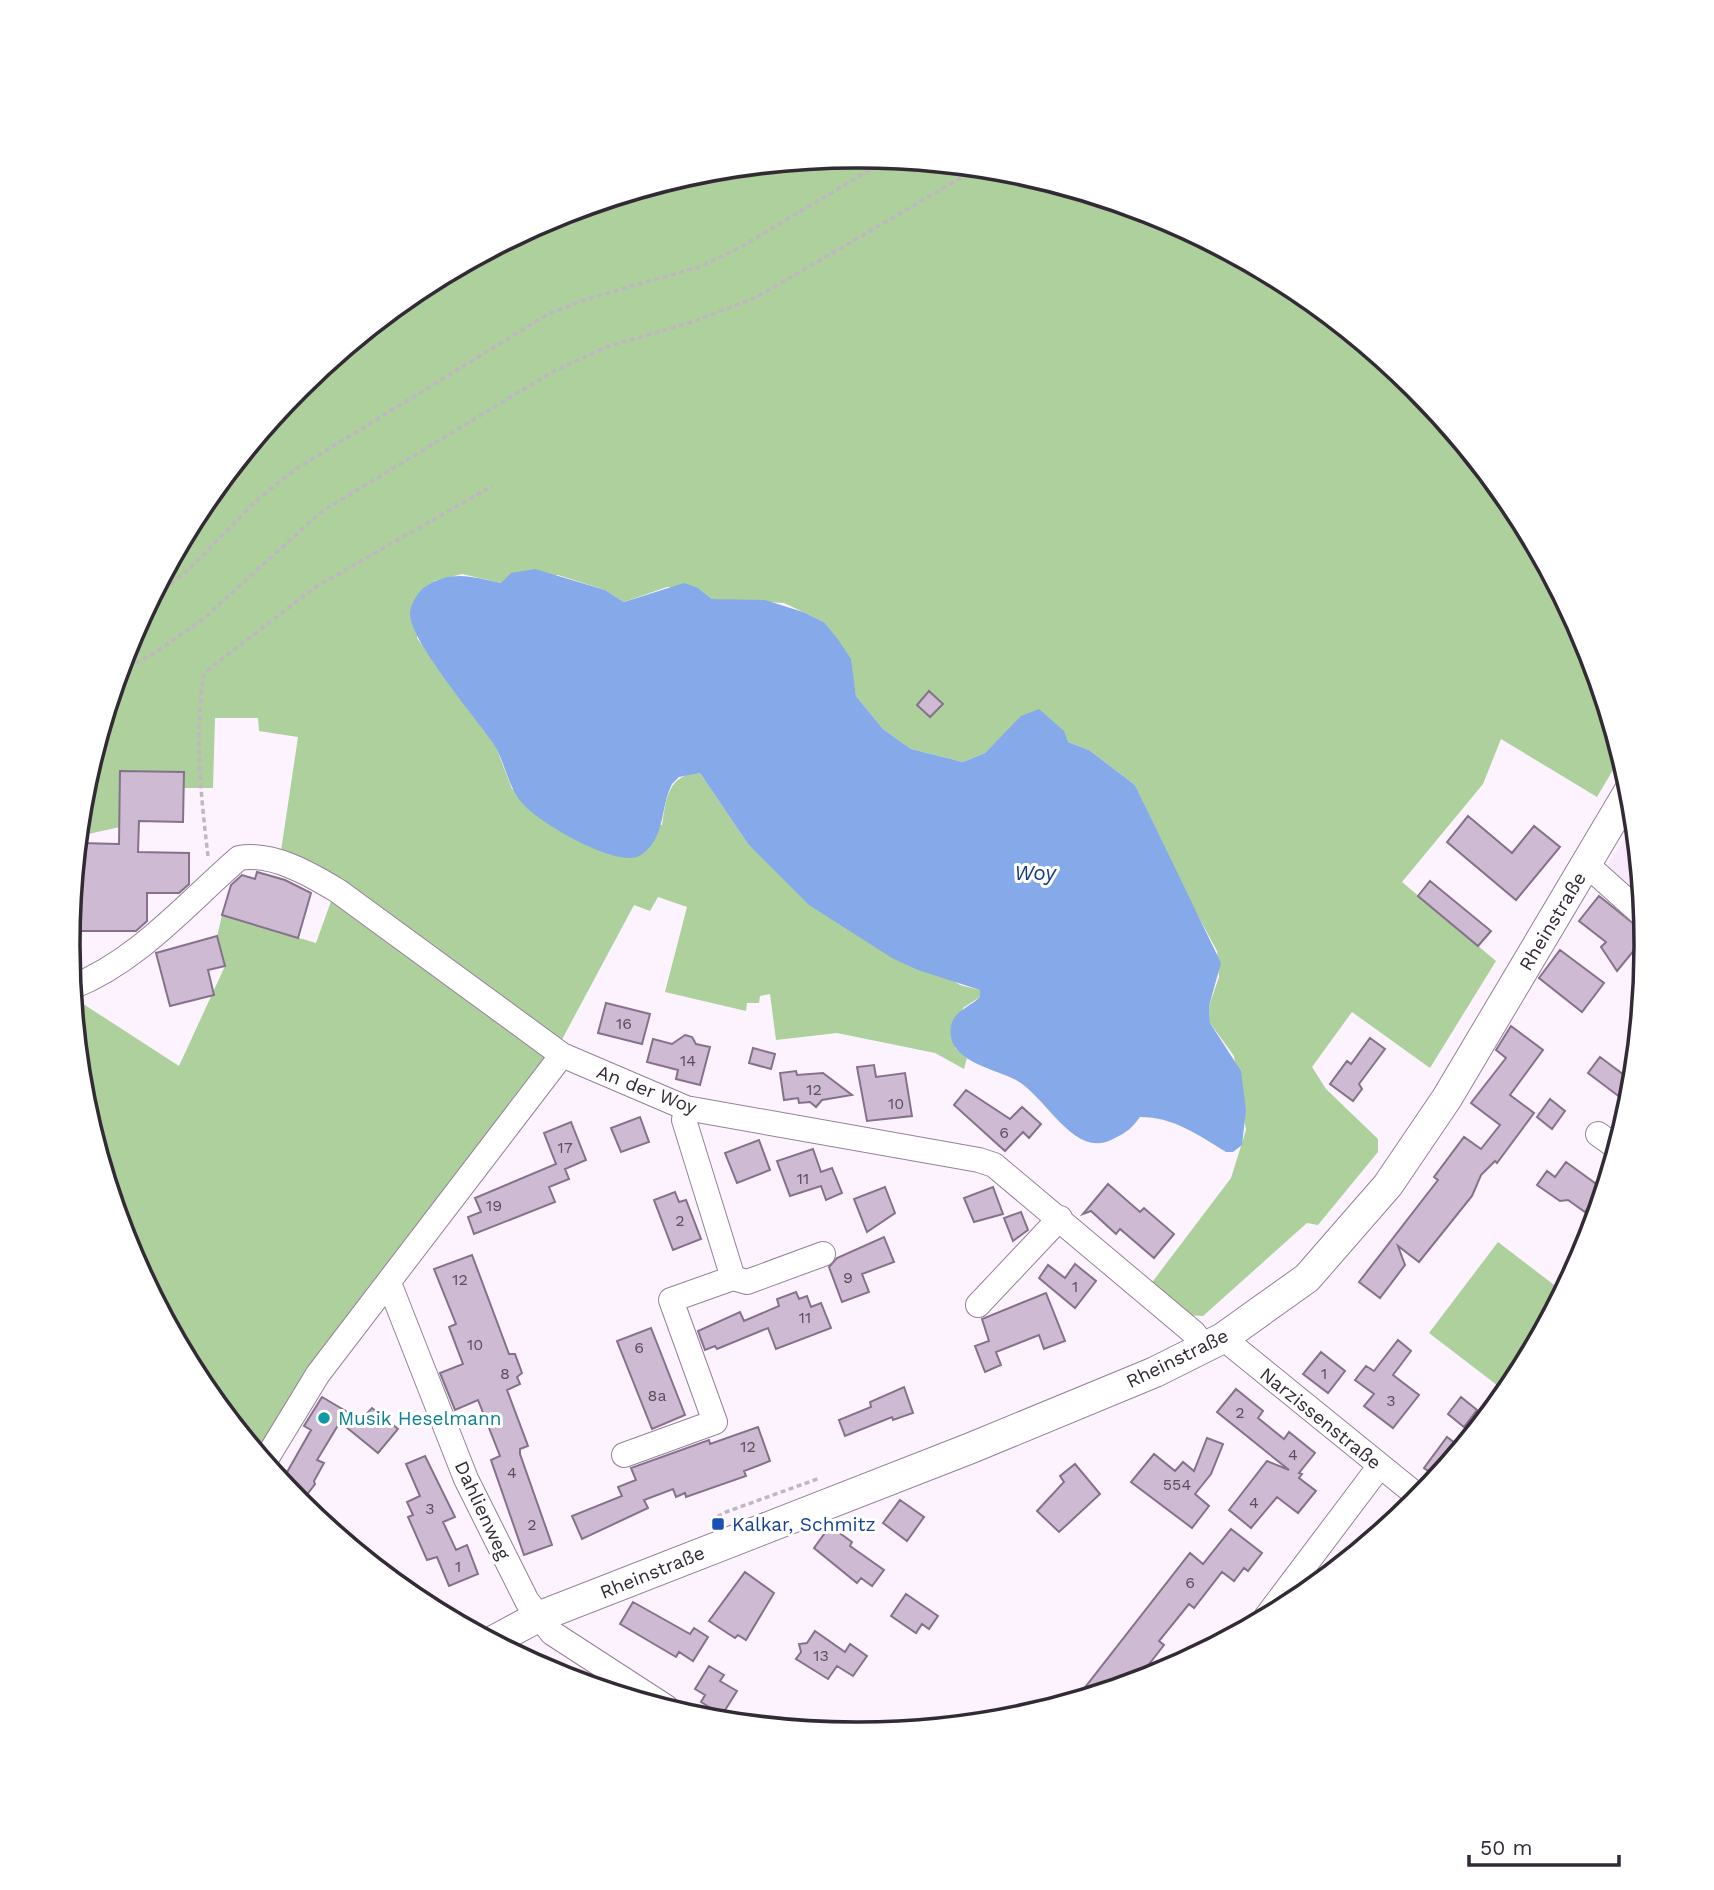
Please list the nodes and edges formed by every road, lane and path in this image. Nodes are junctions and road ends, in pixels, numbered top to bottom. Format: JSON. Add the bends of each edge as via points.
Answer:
{"nodes":[{"id":1,"x":872,"y":169,"type":"edge"},
{"id":2,"x":964,"y":176,"type":"edge"},
{"id":3,"x":492,"y":486,"type":"dead end"},
{"id":4,"x":171,"y":584,"type":"edge"},
{"id":5,"x":134,"y":664,"type":"edge"},
{"id":6,"x":1621,"y":805,"type":"edge"},
{"id":7,"x":1586,"y":864,"type":"junction"},
{"id":8,"x":211,"y":882,"type":"junction"},
{"id":9,"x":1632,"y":906,"type":"edge"},
{"id":10,"x":82,"y":983,"type":"edge"},
{"id":11,"x":562,"y":1055,"type":"junction"},
{"id":12,"x":686,"y":1108,"type":"junction"},
{"id":13,"x":1060,"y":1218,"type":"junction"},
{"id":14,"x":823,"y":1254,"type":"dead end"},
{"id":15,"x":733,"y":1278,"type":"junction"},
{"id":16,"x":389,"y":1283,"type":"junction"},
{"id":17,"x":978,"y":1305,"type":"dead end"},
{"id":18,"x":1214,"y":1343,"type":"junction"},
{"id":19,"x":270,"y":1453,"type":"edge"},
{"id":20,"x":624,"y":1455,"type":"dead end"},
{"id":21,"x":1379,"y":1467,"type":"junction"},
{"id":22,"x":1410,"y":1490,"type":"edge"},
{"id":23,"x":1284,"y":1594,"type":"edge"},
{"id":24,"x":538,"y":1617,"type":"junction"},
{"id":25,"x":504,"y":1635,"type":"edge"},
{"id":26,"x":640,"y":1690,"type":"edge"}],
"edges":[{"from":1,"to":4,"type":"path","via":[[699,267],[548,314],[296,469],[258,499]]},
{"from":2,"to":5,"type":"path","via":[[757,297],[606,347],[552,372],[321,512],[202,620]]},
{"from":3,"to":8,"type":"path","via":[[314,588],[204,673],[201,795]]},
{"from":6,"to":7,"type":"main road","name":"Rheinstraße"},
{"from":7,"to":9,"type":"street"},
{"from":7,"to":18,"type":"main road","name":"Rheinstraße","via":[[1447,1098],[1388,1185],[1307,1278]]},
{"from":8,"to":10,"type":"street","via":[[136,951]]},
{"from":8,"to":11,"type":"street","name":"An der Woy","via":[[239,858],[253,855],[316,878]]},
{"from":11,"to":12,"type":"street","name":"An der Woy"},
{"from":11,"to":16,"type":"street"},
{"from":12,"to":13,"type":"street","name":"An der Woy","via":[[979,1160],[1004,1172]]},
{"from":12,"to":15,"type":"street","via":[[684,1120]]},
{"from":13,"to":17,"type":"street"},
{"from":13,"to":18,"type":"street","name":"An der Woy","via":[[1194,1333]]},
{"from":14,"to":15,"type":"street","via":[[747,1282]]},
{"from":15,"to":20,"type":"street","via":[[671,1300],[715,1422]]},
{"from":16,"to":19,"type":"street","via":[[317,1374]]},
{"from":16,"to":24,"type":"street","name":"Dahlienweg","via":[[466,1479]]},
{"from":18,"to":21,"type":"street","name":"Narzissenstraße"},
{"from":18,"to":24,"type":"main road","name":"Rheinstraße","via":[[971,1448]]},
{"from":21,"to":22,"type":"street","name":"Narzissenstraße"},
{"from":21,"to":23,"type":"street"},
{"from":24,"to":25,"type":"main road","name":"Rheinstraße"},
{"from":24,"to":26,"type":"street","name":"Dahlienweg","via":[[552,1633]]}]}
